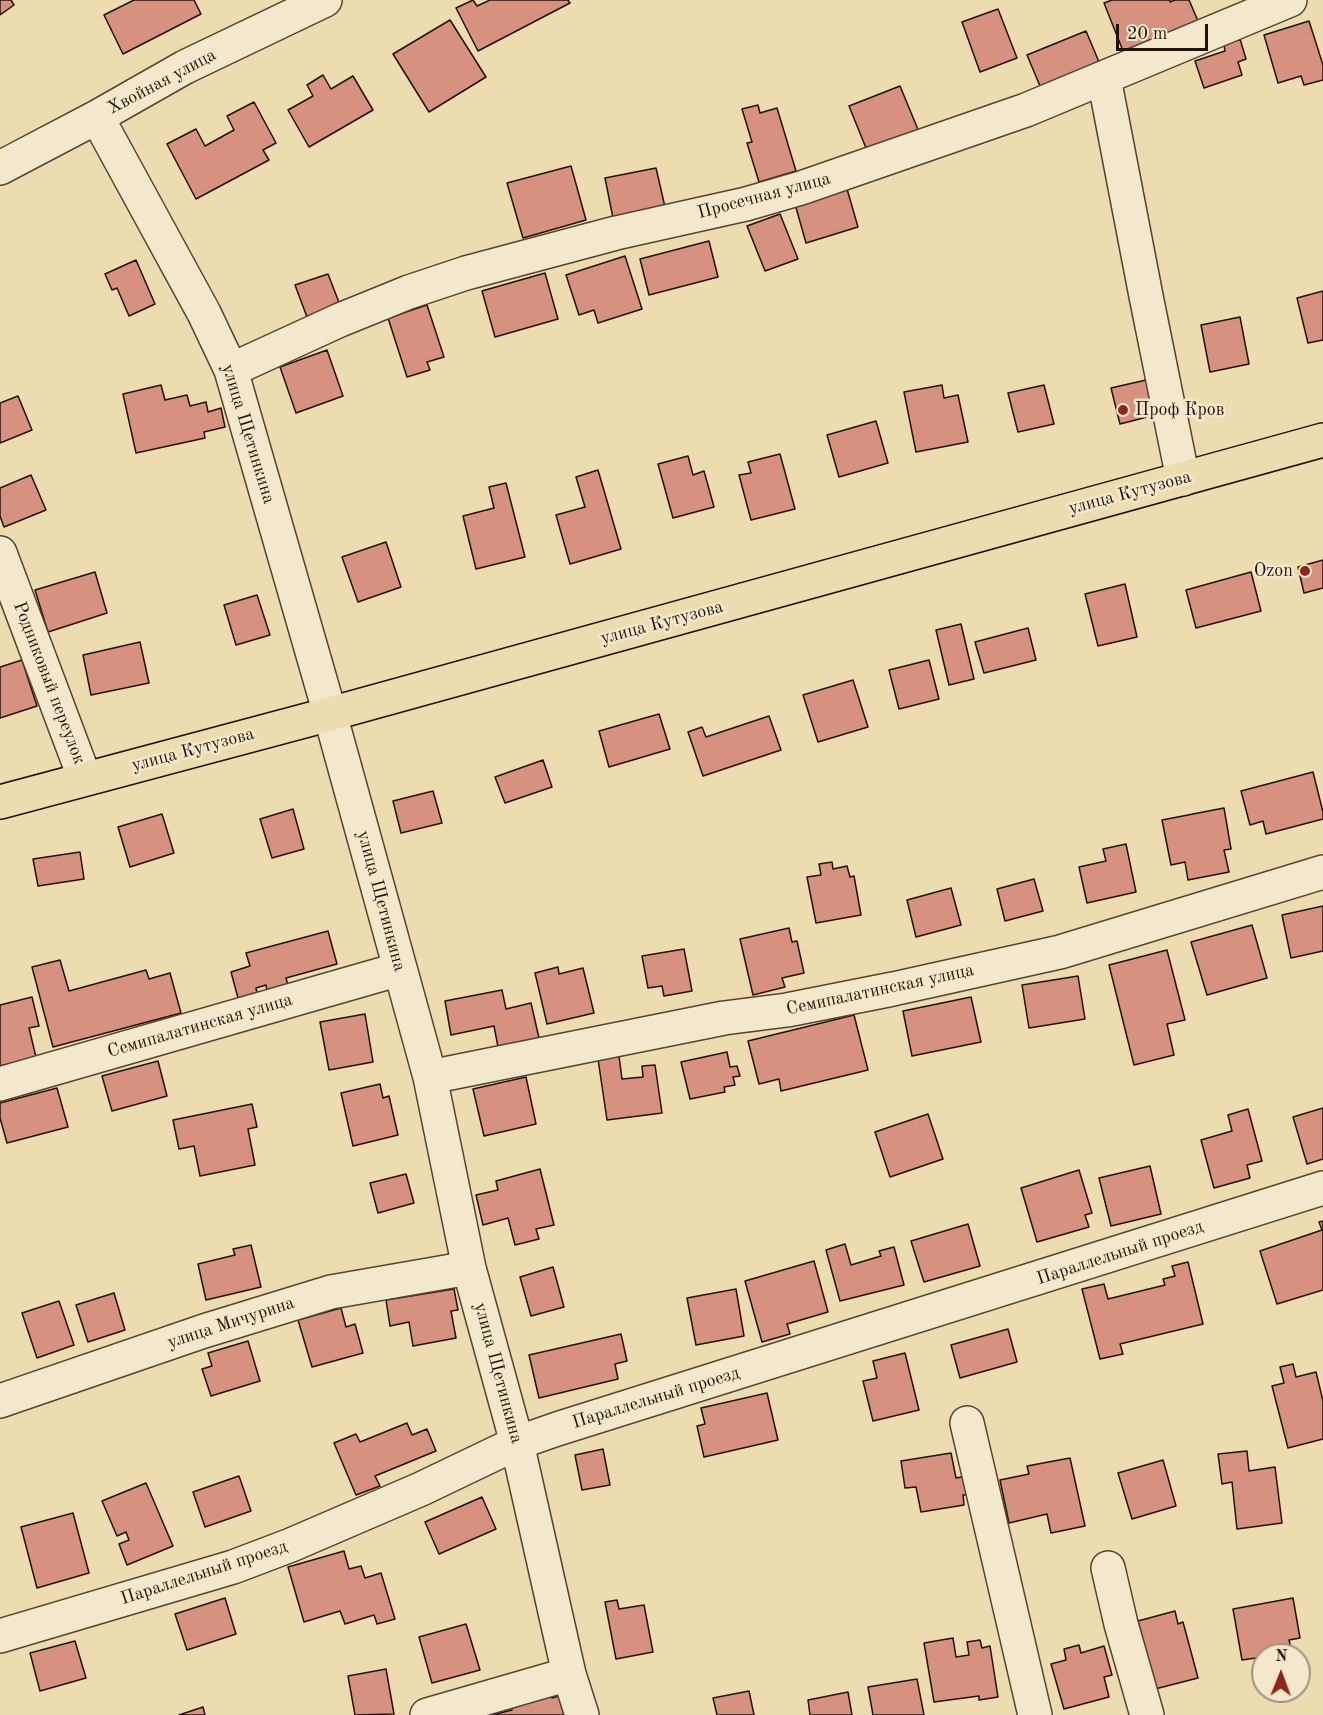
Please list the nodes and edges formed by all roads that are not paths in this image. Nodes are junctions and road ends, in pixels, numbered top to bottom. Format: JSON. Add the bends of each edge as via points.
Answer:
{"nodes":[{"id":1,"x":325,"y":0,"type":"edge"},
{"id":2,"x":1290,"y":0,"type":"edge"},
{"id":3,"x":1104,"y":78,"type":"junction"},
{"id":4,"x":97,"y":117,"type":"junction"},
{"id":5,"x":0,"y":168,"type":"edge"},
{"id":6,"x":231,"y":370,"type":"junction"},
{"id":7,"x":1323,"y":440,"type":"edge"},
{"id":8,"x":1183,"y":479,"type":"junction"},
{"id":9,"x":0,"y":553,"type":"edge"},
{"id":10,"x":330,"y":714,"type":"junction"},
{"id":11,"x":85,"y":779,"type":"junction"},
{"id":12,"x":0,"y":802,"type":"edge"},
{"id":13,"x":1323,"y":872,"type":"edge"},
{"id":14,"x":400,"y":969,"type":"junction"},
{"id":15,"x":430,"y":1077,"type":"junction"},
{"id":16,"x":0,"y":1084,"type":"edge"},
{"id":17,"x":1323,"y":1188,"type":"edge"},
{"id":18,"x":469,"y":1268,"type":"junction"},
{"id":19,"x":0,"y":1401,"type":"edge"},
{"id":20,"x":967,"y":1423,"type":"dead end"},
{"id":21,"x":517,"y":1443,"type":"junction"},
{"id":22,"x":1108,"y":1568,"type":"dead end"},
{"id":23,"x":0,"y":1636,"type":"edge"},
{"id":24,"x":569,"y":1674,"type":"junction"},
{"id":25,"x":427,"y":1715,"type":"edge"},
{"id":26,"x":582,"y":1715,"type":"edge"},
{"id":27,"x":1035,"y":1715,"type":"edge"},
{"id":28,"x":1147,"y":1715,"type":"edge"}],
"edges":[{"from":1,"to":4,"type":"street","name":"Хвойная улица","via":[[185,67]]},
{"from":2,"to":3,"type":"street","name":"Просечная улица"},
{"from":3,"to":6,"type":"street","name":"Просечная улица","via":[[1026,111],[801,189],[510,260],[420,288]]},
{"from":3,"to":8,"type":"street"},
{"from":4,"to":5,"type":"street","name":"Хвойная улица"},
{"from":4,"to":6,"type":"street","name":"улица Щетинкина"},
{"from":6,"to":10,"type":"street","name":"улица Щетинкина"},
{"from":7,"to":8,"type":"main road","name":"улица Кутузова"},
{"from":8,"to":10,"type":"main road","name":"улица Кутузова"},
{"from":9,"to":11,"type":"street","name":"Родниковый переулок"},
{"from":10,"to":11,"type":"main road","name":"улица Кутузова"},
{"from":10,"to":14,"type":"street","name":"улица Щетинкина"},
{"from":11,"to":12,"type":"main road","name":"улица Кутузова"},
{"from":13,"to":15,"type":"street","name":"Семипалатинская улица","via":[[1060,952],[787,1010],[723,1018]]},
{"from":14,"to":15,"type":"street","name":"улица Щетинкина"},
{"from":14,"to":16,"type":"street","name":"Семипалатинская улица"},
{"from":15,"to":18,"type":"street","name":"улица Щетинкина"},
{"from":17,"to":21,"type":"street","name":"Параллельный проезд"},
{"from":18,"to":19,"type":"street","name":"улица Мичурина","via":[[321,1295]]},
{"from":18,"to":21,"type":"street","name":"улица Щетинкина"},
{"from":20,"to":27,"type":"street"},
{"from":21,"to":23,"type":"street","name":"Параллельный проезд","via":[[399,1498],[233,1567]]},
{"from":21,"to":24,"type":"street","name":"улица Щетинкина"},
{"from":22,"to":28,"type":"street"},
{"from":24,"to":25,"type":"street"},
{"from":24,"to":26,"type":"street","name":"улица Щетинкина"}]}
